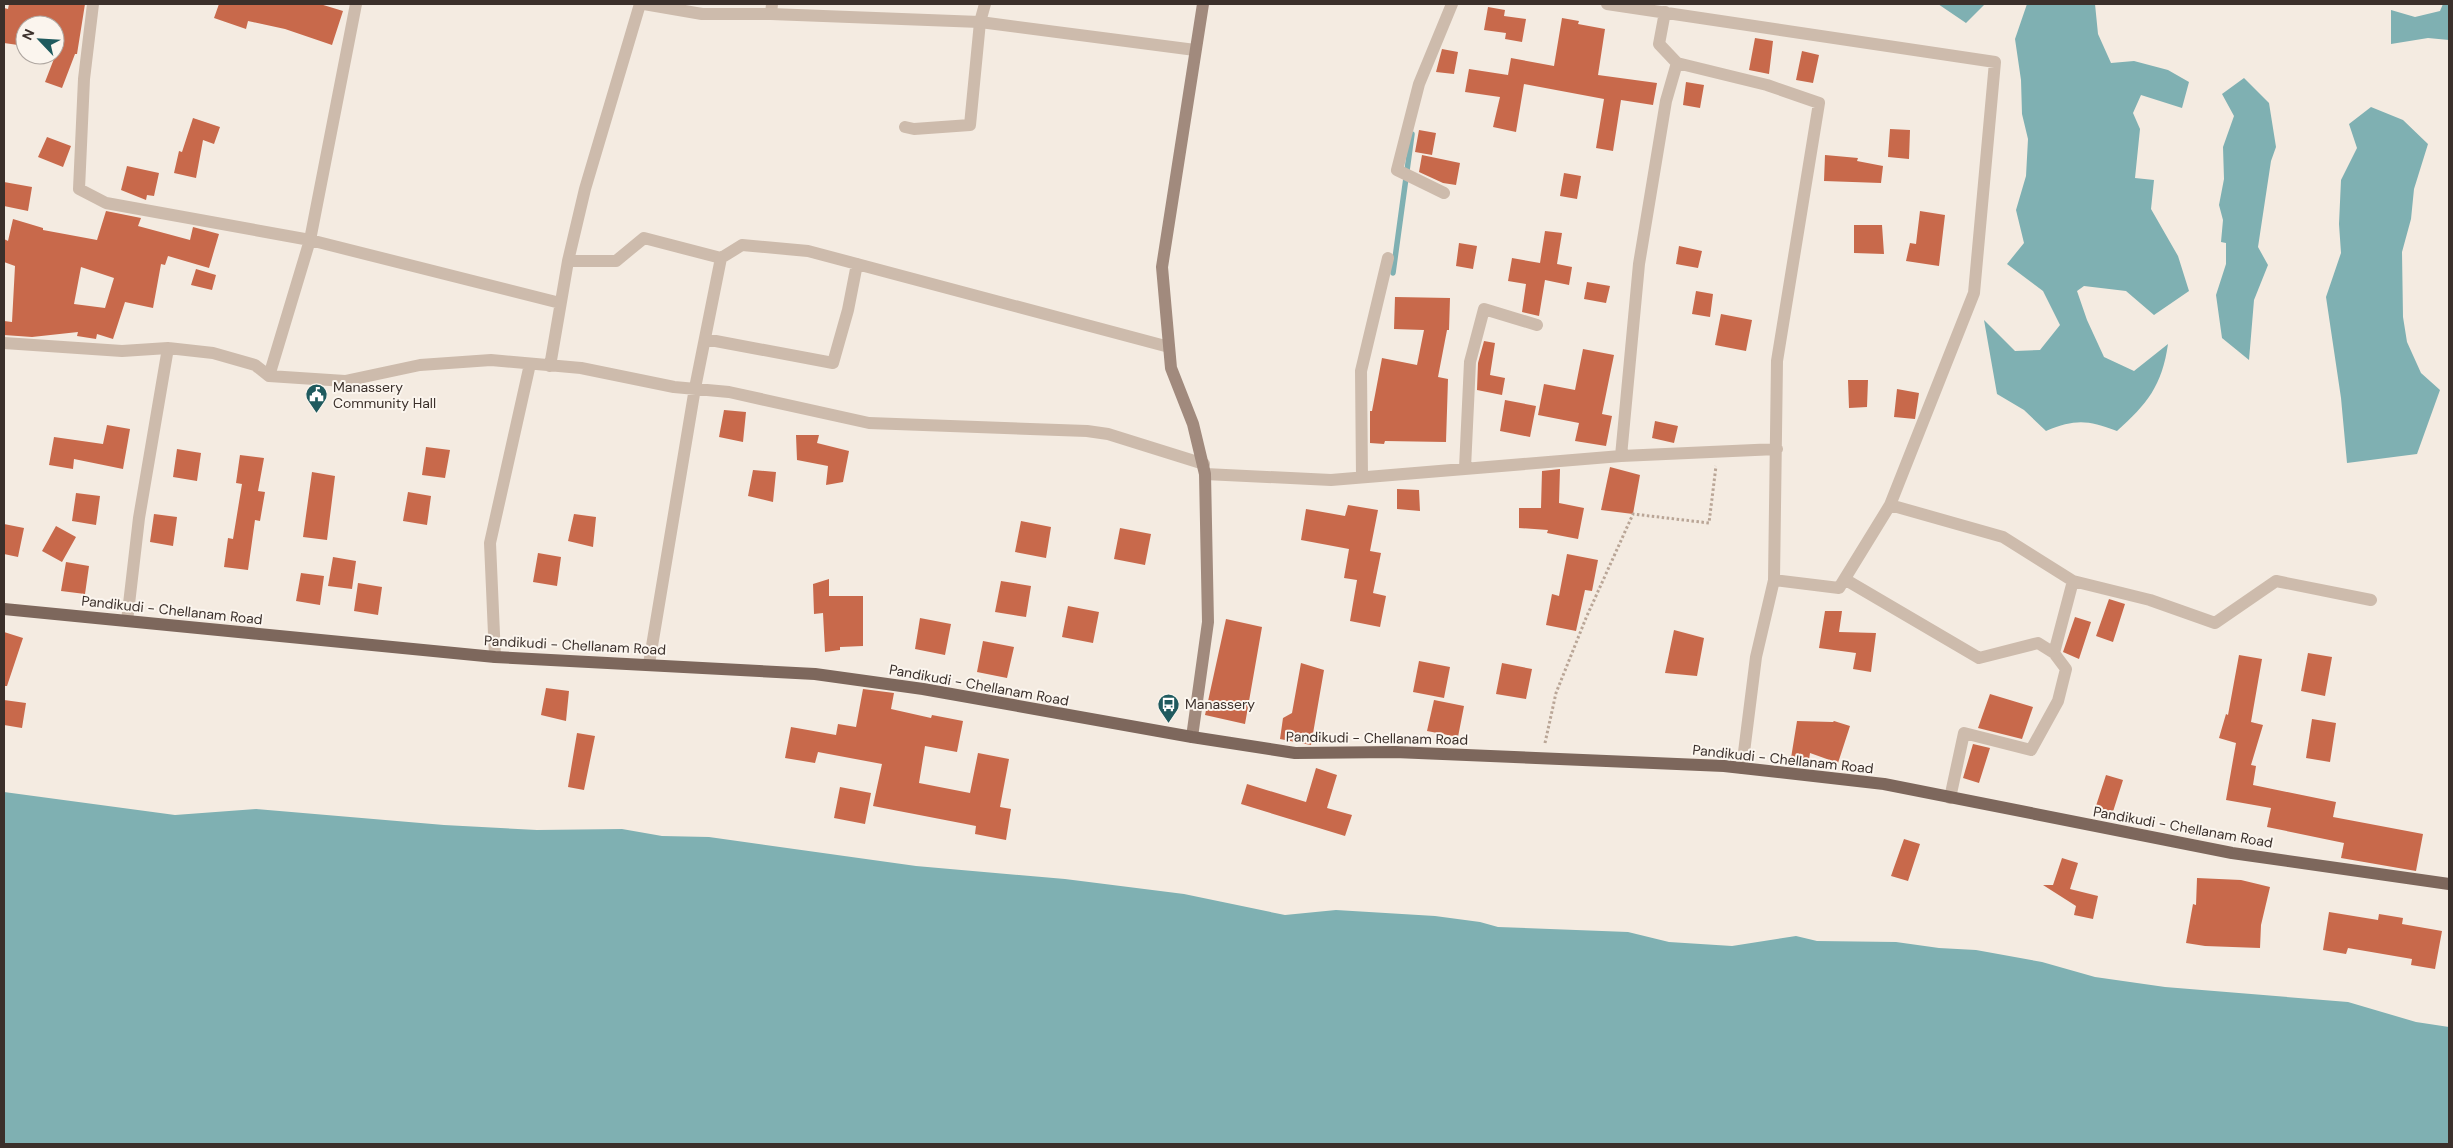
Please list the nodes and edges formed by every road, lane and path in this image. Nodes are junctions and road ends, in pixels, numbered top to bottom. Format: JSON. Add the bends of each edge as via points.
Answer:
{"nodes":[{"id":1,"x":94,"y":4,"type":"edge"},
{"id":2,"x":356,"y":4,"type":"edge"},
{"id":3,"x":640,"y":4,"type":"edge"},
{"id":4,"x":644,"y":4,"type":"edge"},
{"id":5,"x":985,"y":4,"type":"edge"},
{"id":6,"x":1203,"y":4,"type":"edge"},
{"id":7,"x":1452,"y":4,"type":"edge"},
{"id":8,"x":1607,"y":4,"type":"edge"},
{"id":9,"x":772,"y":9,"type":"edge"},
{"id":10,"x":1665,"y":12,"type":"junction"},
{"id":11,"x":980,"y":22,"type":"junction"},
{"id":12,"x":1195,"y":50,"type":"junction"},
{"id":13,"x":1678,"y":63,"type":"junction"},
{"id":14,"x":905,"y":127,"type":"dead end"},
{"id":15,"x":1444,"y":193,"type":"dead end"},
{"id":16,"x":310,"y":240,"type":"junction"},
{"id":17,"x":721,"y":258,"type":"junction"},
{"id":18,"x":1388,"y":258,"type":"dead end"},
{"id":19,"x":568,"y":261,"type":"junction"},
{"id":20,"x":858,"y":264,"type":"junction"},
{"id":21,"x":560,"y":303,"type":"junction"},
{"id":22,"x":1536,"y":325,"type":"dead end"},
{"id":23,"x":705,"y":338,"type":"junction"},
{"id":24,"x":4,"y":343,"type":"edge"},
{"id":25,"x":1169,"y":347,"type":"junction"},
{"id":26,"x":168,"y":348,"type":"junction"},
{"id":27,"x":530,"y":364,"type":"junction"},
{"id":28,"x":550,"y":366,"type":"junction"},
{"id":29,"x":269,"y":376,"type":"junction"},
{"id":30,"x":695,"y":388,"type":"junction"},
{"id":31,"x":1777,"y":449,"type":"junction"},
{"id":32,"x":1718,"y":452,"type":"junction"},
{"id":33,"x":1622,"y":456,"type":"junction"},
{"id":34,"x":1465,"y":468,"type":"junction"},
{"id":35,"x":1205,"y":469,"type":"junction"},
{"id":36,"x":1362,"y":477,"type":"junction"},
{"id":37,"x":1890,"y":505,"type":"junction"},
{"id":38,"x":1774,"y":580,"type":"junction"},
{"id":39,"x":1846,"y":580,"type":"junction"},
{"id":40,"x":2073,"y":581,"type":"junction"},
{"id":41,"x":2371,"y":600,"type":"dead end"},
{"id":42,"x":4,"y":609,"type":"edge"},
{"id":43,"x":127,"y":621,"type":"junction"},
{"id":44,"x":2054,"y":653,"type":"junction"},
{"id":45,"x":495,"y":657,"type":"junction"},
{"id":46,"x":649,"y":664,"type":"junction"},
{"id":47,"x":1192,"y":737,"type":"junction"},
{"id":48,"x":1541,"y":758,"type":"junction"},
{"id":49,"x":1742,"y":768,"type":"junction"},
{"id":50,"x":1950,"y":798,"type":"junction"},
{"id":51,"x":2449,"y":884,"type":"edge"}],
"edges":[{"from":1,"to":16,"type":"street","via":[[84,79],[79,189],[106,204]]},
{"from":2,"to":16,"type":"street"},
{"from":3,"to":19,"type":"street"},
{"from":4,"to":9,"type":"street","via":[[702,14]]},
{"from":5,"to":11,"type":"street"},
{"from":6,"to":12,"type":"main road"},
{"from":7,"to":15,"type":"street","via":[[1419,84],[1397,170]]},
{"from":8,"to":10,"type":"street"},
{"from":9,"to":11,"type":"street"},
{"from":10,"to":13,"type":"street","via":[[1659,44]]},
{"from":10,"to":37,"type":"street","via":[[1995,62],[1974,293]]},
{"from":11,"to":12,"type":"street"},
{"from":11,"to":14,"type":"street","via":[[970,125]]},
{"from":12,"to":25,"type":"main road","via":[[1162,266]]},
{"from":13,"to":31,"type":"street","via":[[1767,85],[1820,103],[1777,361]]},
{"from":13,"to":33,"type":"street","via":[[1666,101],[1639,264]]},
{"from":16,"to":21,"type":"street"},
{"from":16,"to":29,"type":"street"},
{"from":17,"to":19,"type":"street","via":[[644,238],[616,261]]},
{"from":17,"to":20,"type":"street","via":[[742,246],[808,251]]},
{"from":17,"to":23,"type":"street"},
{"from":18,"to":36,"type":"street","via":[[1360,371]]},
{"from":19,"to":21,"type":"street"},
{"from":20,"to":23,"type":"street","via":[[833,363]]},
{"from":20,"to":25,"type":"street"},
{"from":21,"to":28,"type":"street"},
{"from":22,"to":34,"type":"street","via":[[1484,309],[1470,362]]},
{"from":23,"to":30,"type":"street"},
{"from":24,"to":26,"type":"street","via":[[122,351]]},
{"from":25,"to":35,"type":"main road","via":[[1171,368],[1193,424]]},
{"from":26,"to":29,"type":"street","via":[[213,353],[255,365]]},
{"from":26,"to":43,"type":"street","via":[[139,518]]},
{"from":27,"to":28,"type":"street"},
{"from":27,"to":29,"type":"street","via":[[491,360],[420,365],[345,381]]},
{"from":27,"to":45,"type":"street","via":[[490,543]]},
{"from":28,"to":30,"type":"street","via":[[581,368],[674,387]]},
{"from":30,"to":35,"type":"street","via":[[729,392],[869,423],[1108,434]]},
{"from":30,"to":46,"type":"street"},
{"from":31,"to":32,"type":"street"},
{"from":31,"to":38,"type":"street"},
{"from":32,"to":33,"type":"street"},
{"from":32,"to":48,"type":"path","via":[[1709,523],[1633,514],[1556,693]]},
{"from":33,"to":34,"type":"street"},
{"from":34,"to":36,"type":"street"},
{"from":35,"to":36,"type":"street","via":[[1330,480]]},
{"from":35,"to":47,"type":"main road","via":[[1208,622]]},
{"from":37,"to":39,"type":"street"},
{"from":37,"to":40,"type":"street","via":[[2003,537]]},
{"from":38,"to":39,"type":"street","via":[[1839,588]]},
{"from":38,"to":49,"type":"street","via":[[1756,657]]},
{"from":39,"to":44,"type":"street","via":[[1979,658],[2038,643]]},
{"from":40,"to":41,"type":"street","via":[[2150,600],[2215,622],[2276,581]]},
{"from":40,"to":44,"type":"street"},
{"from":42,"to":43,"type":"main road","name":"Pandikudi - Chellanam Road"},
{"from":43,"to":45,"type":"main road","name":"Pandikudi - Chellanam Road"},
{"from":44,"to":50,"type":"street","via":[[2066,669],[2058,701],[2030,750],[1964,732]]},
{"from":45,"to":46,"type":"main road","name":"Pandikudi - Chellanam Road"},
{"from":46,"to":47,"type":"main road","name":"Pandikudi - Chellanam Road","via":[[815,674],[923,689]]},
{"from":47,"to":48,"type":"main road","name":"Pandikudi - Chellanam Road","via":[[1295,753],[1395,752]]},
{"from":48,"to":49,"type":"main road","name":"Pandikudi - Chellanam Road"},
{"from":49,"to":50,"type":"main road","name":"Pandikudi - Chellanam Road","via":[[1884,784]]},
{"from":50,"to":51,"type":"main road","name":"Pandikudi - Chellanam Road","via":[[2232,853]]}]}
